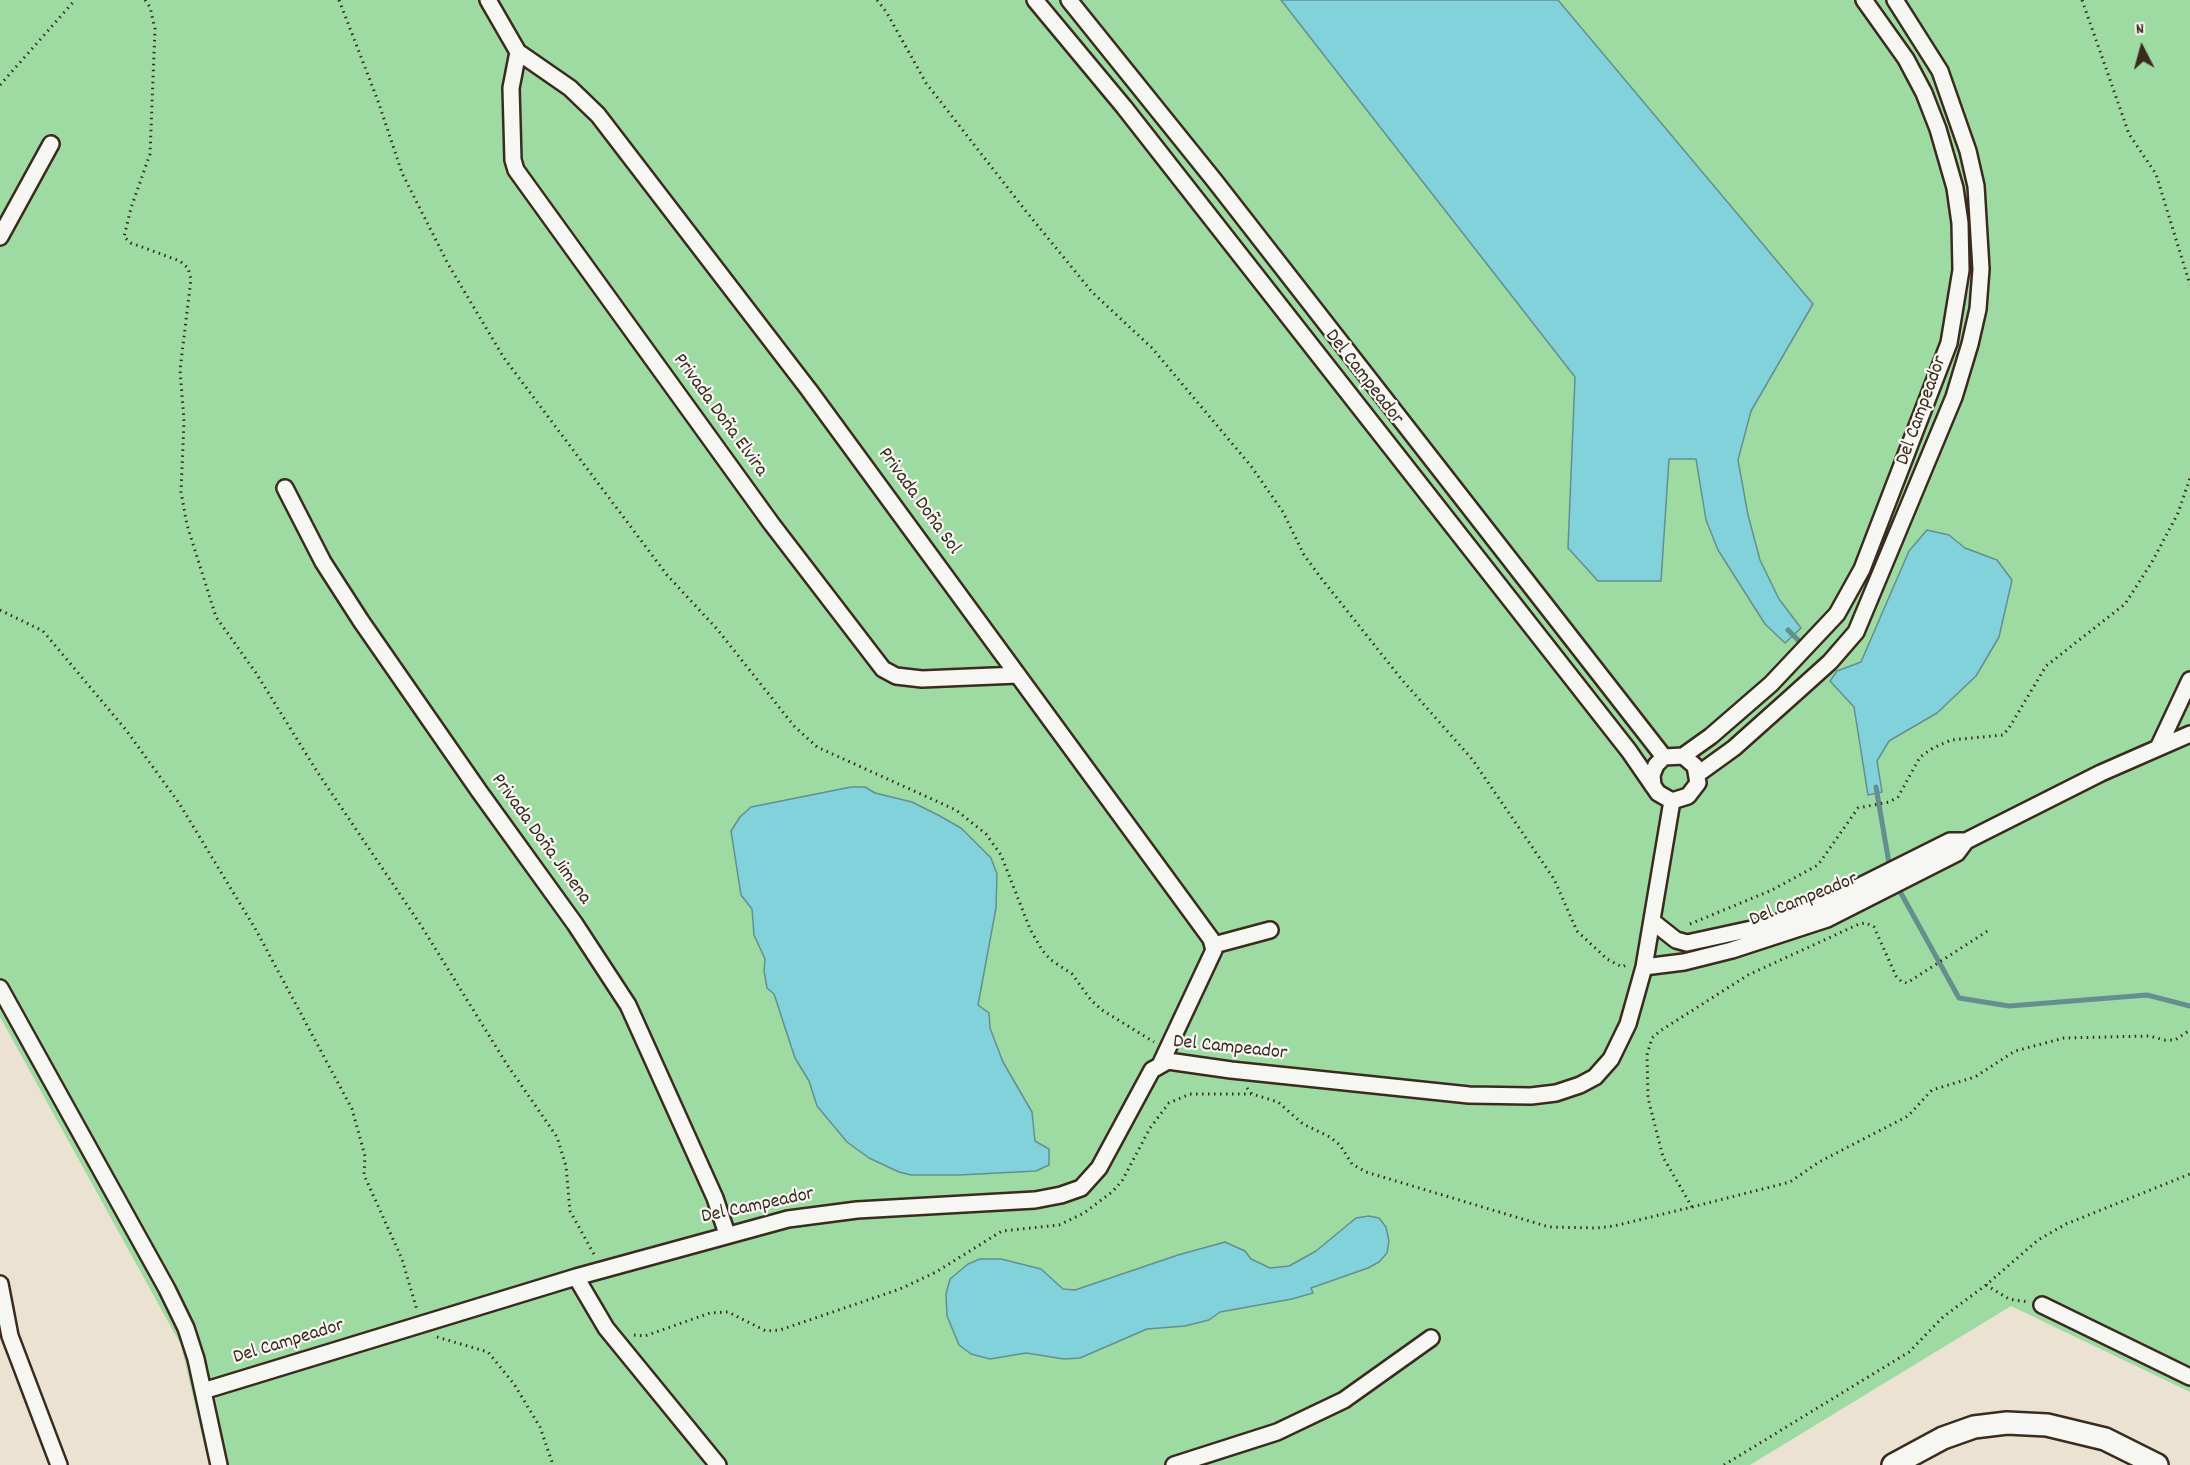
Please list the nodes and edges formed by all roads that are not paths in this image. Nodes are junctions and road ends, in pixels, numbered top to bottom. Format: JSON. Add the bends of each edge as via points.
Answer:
{"nodes":[{"id":1,"x":488,"y":0,"type":"edge"},
{"id":2,"x":1035,"y":0,"type":"edge"},
{"id":3,"x":1070,"y":0,"type":"edge"},
{"id":4,"x":1864,"y":0,"type":"edge"},
{"id":5,"x":1895,"y":0,"type":"edge"},
{"id":6,"x":518,"y":52,"type":"junction"},
{"id":7,"x":1143,"y":92,"type":"junction"},
{"id":8,"x":1124,"y":107,"type":"junction"},
{"id":9,"x":51,"y":144,"type":"dead end"},
{"id":10,"x":1976,"y":186,"type":"junction"},
{"id":11,"x":1955,"y":188,"type":"junction"},
{"id":12,"x":0,"y":237,"type":"edge"},
{"id":13,"x":1311,"y":305,"type":"junction"},
{"id":14,"x":1290,"y":319,"type":"junction"},
{"id":15,"x":285,"y":488,"type":"dead end"},
{"id":16,"x":1477,"y":517,"type":"junction"},
{"id":17,"x":1457,"y":533,"type":"junction"},
{"id":18,"x":1018,"y":675,"type":"junction"},
{"id":19,"x":2190,"y":680,"type":"edge"},
{"id":20,"x":2190,"y":734,"type":"edge"},
{"id":21,"x":2158,"y":748,"type":"junction"},
{"id":22,"x":1683,"y":756,"type":"junction"},
{"id":23,"x":1664,"y":757,"type":"junction"},
{"id":24,"x":1698,"y":774,"type":"junction"},
{"id":25,"x":1653,"y":786,"type":"junction"},
{"id":26,"x":1672,"y":801,"type":"junction"},
{"id":27,"x":1886,"y":882,"type":"junction"},
{"id":28,"x":1652,"y":921,"type":"junction"},
{"id":29,"x":1270,"y":930,"type":"dead end"},
{"id":30,"x":1214,"y":945,"type":"junction"},
{"id":31,"x":1644,"y":967,"type":"junction"},
{"id":32,"x":0,"y":988,"type":"edge"},
{"id":33,"x":1164,"y":1056,"type":"junction"},
{"id":34,"x":727,"y":1234,"type":"junction"},
{"id":35,"x":576,"y":1276,"type":"junction"},
{"id":36,"x":0,"y":1284,"type":"edge"},
{"id":37,"x":2042,"y":1305,"type":"road end"},
{"id":38,"x":1431,"y":1338,"type":"dead end"},
{"id":39,"x":2190,"y":1377,"type":"edge"},
{"id":40,"x":203,"y":1391,"type":"junction"},
{"id":41,"x":59,"y":1465,"type":"edge"},
{"id":42,"x":219,"y":1465,"type":"edge"},
{"id":43,"x":718,"y":1465,"type":"edge"},
{"id":44,"x":1174,"y":1465,"type":"edge"},
{"id":45,"x":1893,"y":1465,"type":"edge"},
{"id":46,"x":2157,"y":1465,"type":"edge"}],
"edges":[{"from":1,"to":6,"type":"street","name":"Privada Doña Sol"},
{"from":2,"to":8,"type":"street","name":"Del Campeador"},
{"from":3,"to":7,"type":"street","name":"Del Campeador"},
{"from":4,"to":11,"type":"street","name":"Del Campeador","via":[[1906,59],[1924,93]]},
{"from":5,"to":10,"type":"street","name":"Del Campeador","via":[[1940,71],[1957,113]]},
{"from":6,"to":18,"type":"street","name":"Privada Doña Sol","via":[[570,88],[598,115],[809,390]]},
{"from":6,"to":18,"type":"street","name":"Privada Doña Elvira","via":[[511,88],[516,170],[771,523],[883,669],[896,676],[922,679]]},
{"from":7,"to":8,"type":"street"},
{"from":7,"to":13,"type":"street","name":"Del Campeador"},
{"from":8,"to":14,"type":"street","name":"Del Campeador"},
{"from":9,"to":12,"type":"street"},
{"from":10,"to":11,"type":"street"},
{"from":10,"to":24,"type":"street","name":"Del Campeador","via":[[1981,269],[1970,344],[1954,398],[1856,632],[1830,662],[1734,748]]},
{"from":11,"to":22,"type":"street","name":"Del Campeador","via":[[1961,270],[1949,343],[1862,569],[1838,614],[1816,639],[1771,684]]},
{"from":13,"to":14,"type":"street"},
{"from":13,"to":16,"type":"street","name":"Del Campeador"},
{"from":14,"to":17,"type":"street","name":"Del Campeador"},
{"from":15,"to":34,"type":"street","name":"Privada Doña Jimena","via":[[323,562],[361,621],[628,1005],[715,1198]]},
{"from":16,"to":17,"type":"street"},
{"from":16,"to":23,"type":"street","name":"Del Campeador"},
{"from":17,"to":25,"type":"street","name":"Del Campeador"},
{"from":18,"to":30,"type":"street","name":"Privada Doña Sol"},
{"from":19,"to":21,"type":"street"},
{"from":20,"to":21,"type":"street","name":"Del Campeador"},
{"from":21,"to":27,"type":"street","name":"Del Campeador","via":[[1966,841],[1957,853]]},
{"from":22,"to":23,"type":"street"},
{"from":22,"to":24,"type":"street"},
{"from":23,"to":25,"type":"street","via":[[1652,775]]},
{"from":24,"to":26,"type":"street","name":"Del Campeador","via":[[1698,783],[1688,796]]},
{"from":25,"to":26,"type":"street","name":"Del Campeador"},
{"from":26,"to":28,"type":"street","name":"Del Campeador"},
{"from":27,"to":28,"type":"street","name":"Del Campeador","via":[[1770,925],[1688,943],[1668,935]]},
{"from":27,"to":31,"type":"street","name":"Del Campeador","via":[[1827,919],[1774,938],[1684,962]]},
{"from":28,"to":31,"type":"street","name":"Del Campeador"},
{"from":29,"to":30,"type":"street"},
{"from":30,"to":33,"type":"street"},
{"from":31,"to":33,"type":"street","name":"Del Campeador","via":[[1628,1024],[1611,1059],[1595,1077],[1556,1093],[1469,1095],[1231,1071],[1176,1062]]},
{"from":32,"to":40,"type":"street","via":[[167,1289],[186,1328]]},
{"from":33,"to":34,"type":"street","name":"Del Campeador","via":[[1152,1070],[1099,1168],[1081,1188],[1035,1200],[857,1210],[788,1219]]},
{"from":34,"to":35,"type":"street","name":"Del Campeador"},
{"from":35,"to":40,"type":"street","name":"Del Campeador"},
{"from":35,"to":43,"type":"street","via":[[606,1328]]},
{"from":36,"to":41,"type":"street","via":[[10,1336]]},
{"from":37,"to":39,"type":"street"},
{"from":38,"to":44,"type":"street","via":[[1344,1400],[1277,1432]]},
{"from":40,"to":42,"type":"street"},
{"from":45,"to":46,"type":"street","via":[[1942,1438],[1974,1427],[2007,1423],[2047,1425],[2105,1438]]}]}
